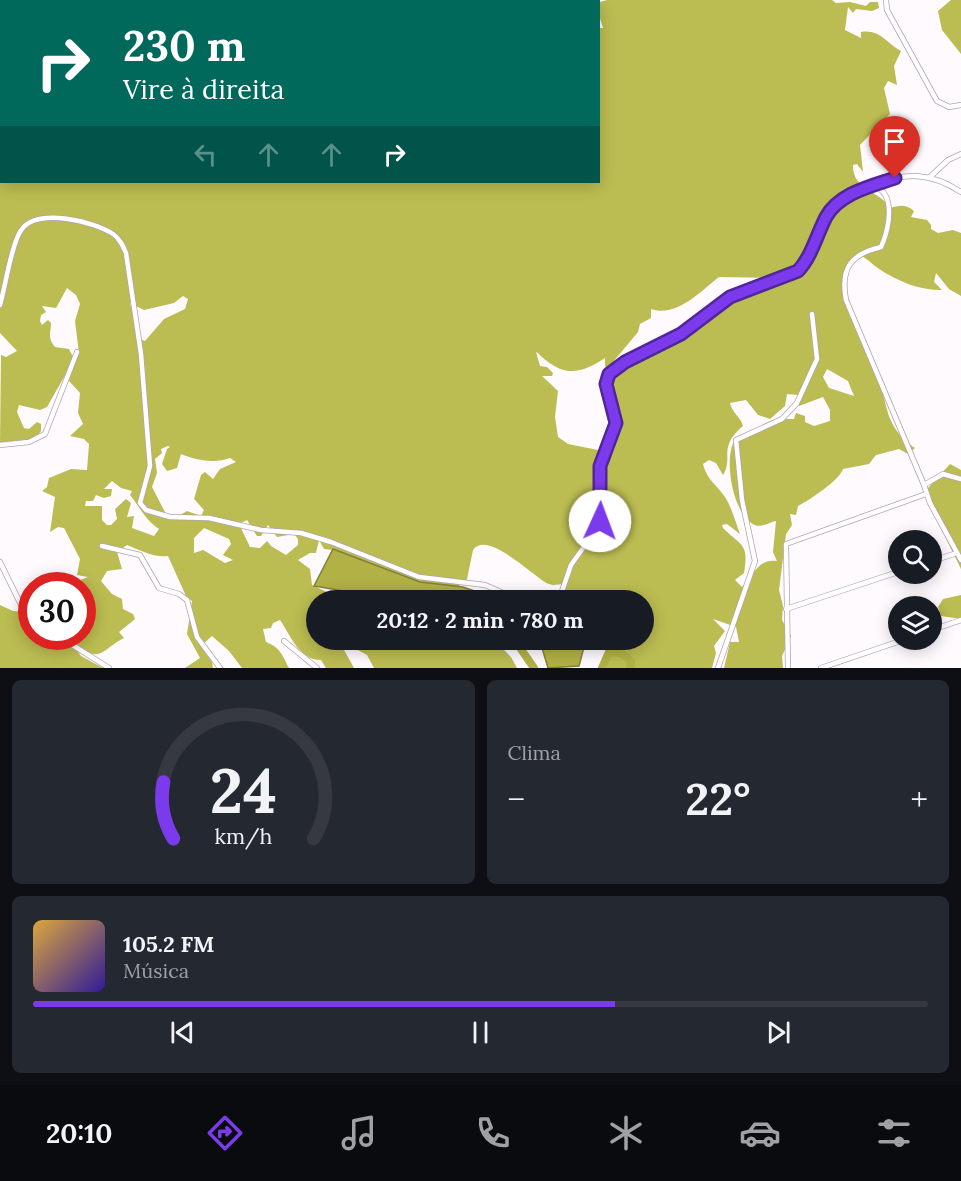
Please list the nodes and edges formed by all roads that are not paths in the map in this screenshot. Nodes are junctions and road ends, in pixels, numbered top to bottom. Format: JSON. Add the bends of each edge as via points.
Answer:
{"nodes":[{"id":1,"x":886,"y":0,"type":"edge"},
{"id":2,"x":961,"y":105,"type":"edge"},
{"id":3,"x":961,"y":154,"type":"edge"},
{"id":4,"x":930,"y":177,"type":"junction"},
{"id":5,"x":887,"y":181,"type":"junction"},
{"id":6,"x":871,"y":187,"type":"junction"},
{"id":7,"x":961,"y":192,"type":"edge"},
{"id":8,"x":888,"y":195,"type":"junction"},
{"id":9,"x":0,"y":305,"type":"edge"},
{"id":10,"x":812,"y":314,"type":"dead end"},
{"id":11,"x":77,"y":352,"type":"dead end"},
{"id":12,"x":0,"y":445,"type":"edge"},
{"id":13,"x":961,"y":479,"type":"edge"},
{"id":14,"x":924,"y":485,"type":"junction"},
{"id":15,"x":926,"y":494,"type":"junction"},
{"id":16,"x":102,"y":546,"type":"dead end"},
{"id":17,"x":954,"y":554,"type":"dead end"},
{"id":18,"x":942,"y":558,"type":"edge"},
{"id":19,"x":961,"y":560,"type":"edge"},
{"id":20,"x":0,"y":562,"type":"edge"},
{"id":21,"x":888,"y":575,"type":"edge"},
{"id":22,"x":497,"y":590,"type":"edge"},
{"id":23,"x":561,"y":590,"type":"edge"},
{"id":24,"x":18,"y":599,"type":"edge"},
{"id":25,"x":786,"y":609,"type":"junction"},
{"id":26,"x":961,"y":620,"type":"edge"},
{"id":27,"x":942,"y":627,"type":"edge"},
{"id":28,"x":284,"y":641,"type":"dead end"},
{"id":29,"x":888,"y":645,"type":"edge"},
{"id":30,"x":80,"y":650,"type":"edge"},
{"id":31,"x":108,"y":668,"type":"edge"},
{"id":32,"x":220,"y":668,"type":"edge"},
{"id":33,"x":317,"y":668,"type":"edge"},
{"id":34,"x":718,"y":668,"type":"edge"},
{"id":35,"x":788,"y":668,"type":"edge"},
{"id":36,"x":821,"y":668,"type":"edge"}],
"edges":[{"from":1,"to":2,"type":"street","via":[[887,10],[937,101],[949,107]]},
{"from":3,"to":4,"type":"street"},
{"from":4,"to":5,"type":"street","via":[[906,175]]},
{"from":4,"to":7,"type":"street"},
{"from":5,"to":6,"type":"street"},
{"from":5,"to":8,"type":"street"},
{"from":6,"to":8,"type":"street"},
{"from":6,"to":23,"type":"street","via":[[844,198],[827,215],[806,263],[798,271],[730,297],[681,334],[609,374],[606,384],[616,423],[600,466],[600,521],[571,565]]},
{"from":8,"to":14,"type":"street","via":[[890,215],[881,246],[862,251],[852,260],[843,285]]},
{"from":9,"to":22,"type":"street","via":[[19,234],[31,222],[68,219],[112,234],[126,253],[141,354],[150,466],[140,503],[146,510],[170,517],[210,518],[261,530],[301,533],[419,577],[486,585]]},
{"from":10,"to":34,"type":"street","via":[[817,359],[797,403],[782,420],[736,440],[742,500],[755,561]]},
{"from":11,"to":12,"type":"street","via":[[45,434],[29,442]]},
{"from":13,"to":14,"type":"street","via":[[942,474]]},
{"from":14,"to":15,"type":"street"},
{"from":15,"to":19,"type":"street"},
{"from":15,"to":25,"type":"street","via":[[786,544]]},
{"from":16,"to":32,"type":"street","via":[[140,555],[159,588],[184,597],[197,637]]},
{"from":17,"to":18,"type":"street"},
{"from":20,"to":24,"type":"street"},
{"from":21,"to":25,"type":"street"},
{"from":25,"to":35,"type":"street"},
{"from":26,"to":27,"type":"street"},
{"from":28,"to":33,"type":"street"},
{"from":29,"to":36,"type":"street"},
{"from":30,"to":31,"type":"street"}]}
